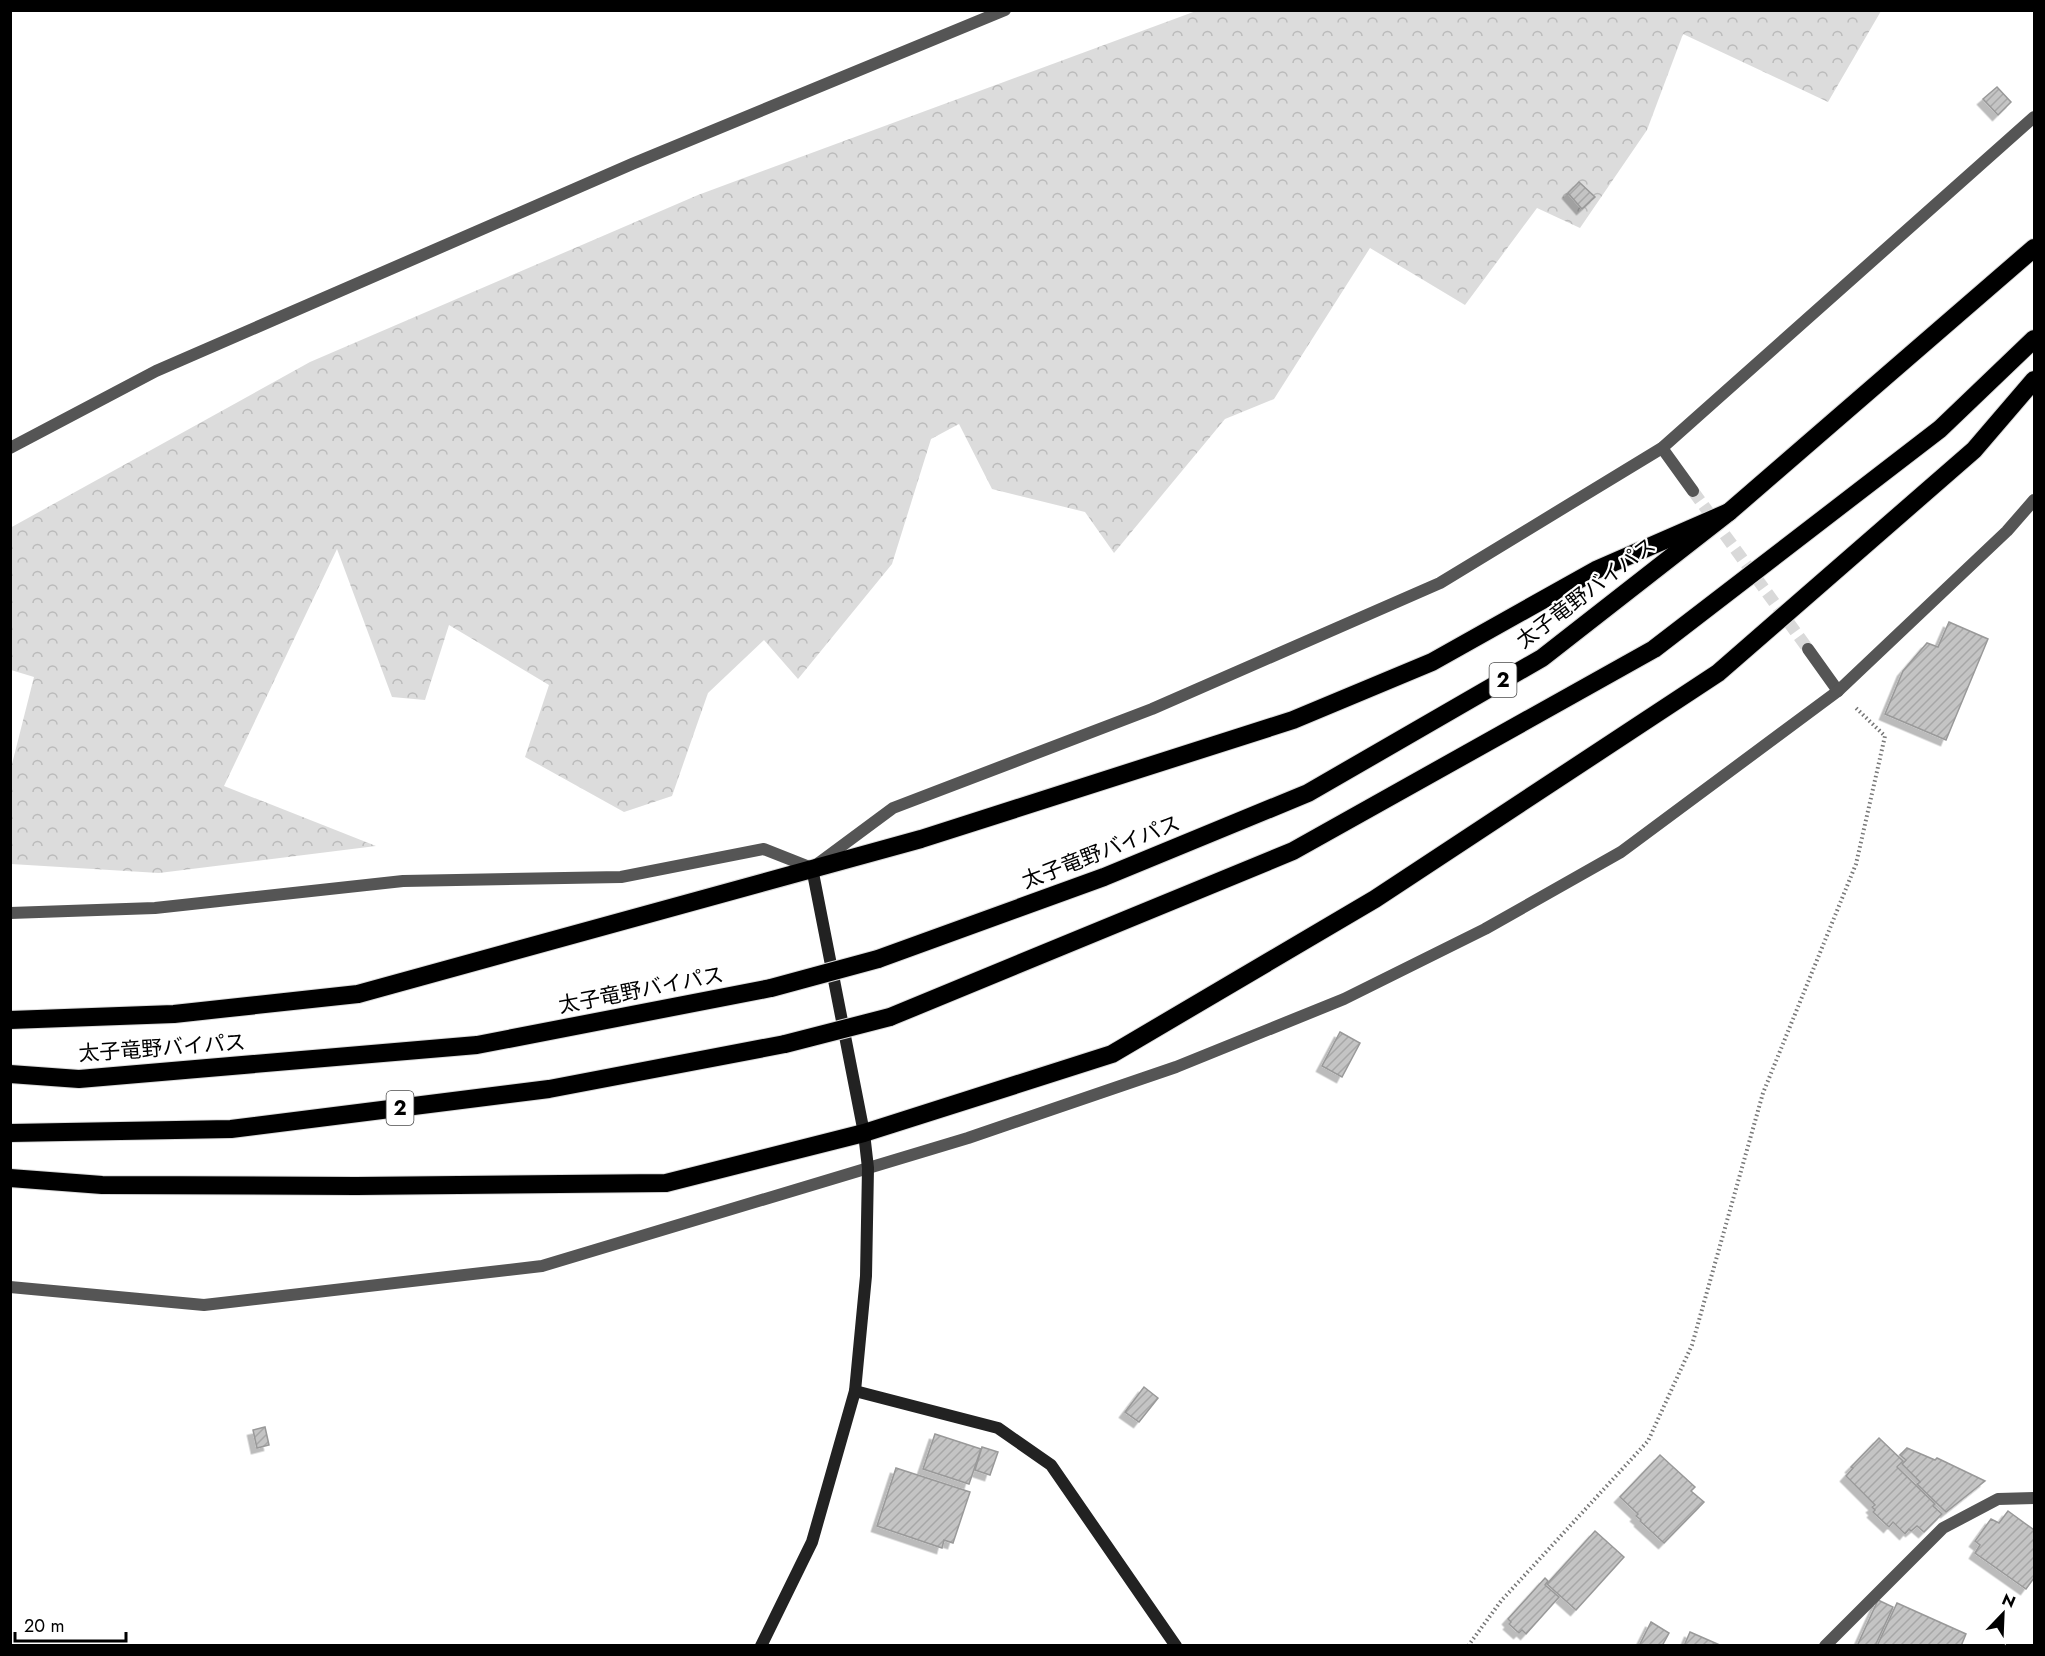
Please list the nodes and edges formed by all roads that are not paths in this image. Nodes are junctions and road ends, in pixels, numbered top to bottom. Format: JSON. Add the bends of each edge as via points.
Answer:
{"nodes":[{"id":1,"x":1005,"y":10,"type":"edge"},
{"id":2,"x":2034,"y":117,"type":"edge"},
{"id":3,"x":2034,"y":248,"type":"edge"},
{"id":4,"x":2034,"y":339,"type":"edge"},
{"id":5,"x":2034,"y":380,"type":"edge"},
{"id":6,"x":10,"y":448,"type":"edge"},
{"id":7,"x":1662,"y":448,"type":"junction"},
{"id":8,"x":1693,"y":491,"type":"tunnel mouth"},
{"id":9,"x":2034,"y":500,"type":"edge"},
{"id":10,"x":1729,"y":512,"type":"junction"},
{"id":11,"x":1808,"y":649,"type":"tunnel mouth"},
{"id":12,"x":1838,"y":691,"type":"junction"},
{"id":13,"x":812,"y":868,"type":"junction"},
{"id":14,"x":10,"y":913,"type":"edge"},
{"id":15,"x":10,"y":1020,"type":"edge"},
{"id":16,"x":10,"y":1074,"type":"edge"},
{"id":17,"x":10,"y":1133,"type":"edge"},
{"id":18,"x":864,"y":1133,"type":"junction"},
{"id":19,"x":868,"y":1168,"type":"junction"},
{"id":20,"x":10,"y":1178,"type":"edge"},
{"id":21,"x":10,"y":1287,"type":"edge"},
{"id":22,"x":855,"y":1391,"type":"junction"},
{"id":23,"x":2034,"y":1498,"type":"edge"},
{"id":24,"x":761,"y":1646,"type":"edge"},
{"id":25,"x":1176,"y":1646,"type":"edge"},
{"id":26,"x":1825,"y":1646,"type":"edge"}],
"edges":[{"from":1,"to":6,"type":"street","via":[[632,164],[167,367]]},
{"from":2,"to":7,"type":"street"},
{"from":3,"to":10,"type":"highway","name":"太子竜野バイパス","number":"2"},
{"from":4,"to":17,"type":"highway","number":"2","bridge":true,"via":[[1940,429],[1654,649],[1293,850],[890,1017],[785,1044],[549,1089],[231,1129]]},
{"from":5,"to":18,"type":"highway","via":[[1974,450],[1719,673],[1375,899],[1112,1054]]},
{"from":7,"to":8,"type":"street"},
{"from":7,"to":13,"type":"street","via":[[1440,583],[1152,709],[893,808]]},
{"from":9,"to":12,"type":"street","via":[[2007,531]]},
{"from":10,"to":13,"type":"highway","via":[[1596,570],[1432,662],[1293,720],[921,839]]},
{"from":10,"to":16,"type":"highway","name":"太子竜野バイパス","number":"2","bridge":true,"via":[[1542,658],[1308,792],[1104,877],[878,960],[771,988],[477,1045],[79,1079]]},
{"from":11,"to":12,"type":"street"},
{"from":12,"to":19,"type":"street","via":[[1620,852],[1485,930],[1364,989],[1176,1067]]},
{"from":13,"to":14,"type":"street","via":[[764,849],[621,877],[403,881],[155,908]]},
{"from":13,"to":15,"type":"highway","via":[[358,994],[174,1014]]},
{"from":13,"to":18,"type":"street"},
{"from":18,"to":19,"type":"street"},
{"from":18,"to":20,"type":"highway","via":[[666,1183],[102,1185]]},
{"from":19,"to":21,"type":"street","via":[[542,1266],[204,1305]]},
{"from":19,"to":22,"type":"street","via":[[866,1276]]},
{"from":22,"to":24,"type":"street","via":[[812,1542]]},
{"from":22,"to":25,"type":"street","via":[[998,1428],[1051,1465]]},
{"from":23,"to":26,"type":"street","via":[[1998,1499],[1943,1527]]}]}
